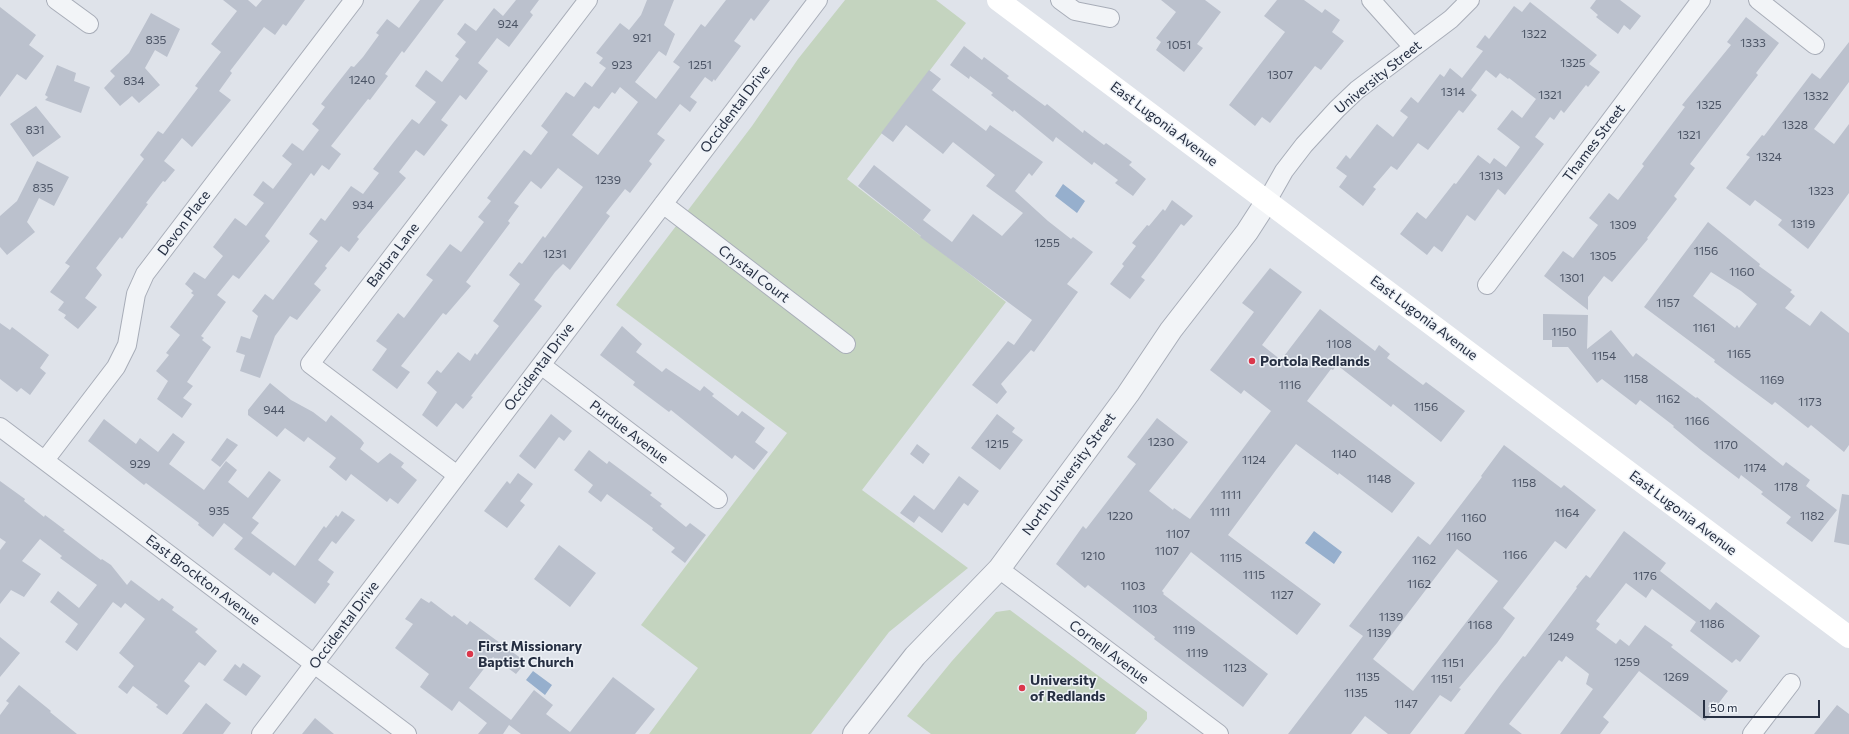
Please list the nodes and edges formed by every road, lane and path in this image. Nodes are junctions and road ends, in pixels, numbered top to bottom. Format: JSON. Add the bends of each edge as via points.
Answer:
{"nodes":[{"id":1,"x":56,"y":0,"type":"edge"},
{"id":2,"x":354,"y":0,"type":"edge"},
{"id":3,"x":588,"y":0,"type":"edge"},
{"id":4,"x":818,"y":0,"type":"edge"},
{"id":5,"x":998,"y":0,"type":"edge"},
{"id":6,"x":1060,"y":0,"type":"edge"},
{"id":7,"x":1371,"y":0,"type":"edge"},
{"id":8,"x":1470,"y":0,"type":"edge"},
{"id":9,"x":1701,"y":0,"type":"edge"},
{"id":10,"x":1758,"y":0,"type":"edge"},
{"id":11,"x":1110,"y":18,"type":"dead end"},
{"id":12,"x":89,"y":24,"type":"dead end"},
{"id":13,"x":1815,"y":45,"type":"dead end"},
{"id":14,"x":1413,"y":47,"type":"junction"},
{"id":15,"x":1267,"y":201,"type":"junction"},
{"id":16,"x":663,"y":204,"type":"junction"},
{"id":17,"x":1488,"y":285,"type":"dead end"},
{"id":18,"x":846,"y":344,"type":"dead end"},
{"id":19,"x":541,"y":366,"type":"junction"},
{"id":20,"x":0,"y":427,"type":"edge"},
{"id":21,"x":45,"y":460,"type":"junction"},
{"id":22,"x":457,"y":475,"type":"junction"},
{"id":23,"x":718,"y":499,"type":"dead end"},
{"id":24,"x":999,"y":569,"type":"junction"},
{"id":25,"x":1849,"y":637,"type":"edge"},
{"id":26,"x":314,"y":664,"type":"junction"},
{"id":27,"x":1791,"y":683,"type":"dead end"},
{"id":28,"x":261,"y":734,"type":"edge"},
{"id":29,"x":407,"y":734,"type":"edge"},
{"id":30,"x":854,"y":734,"type":"edge"},
{"id":31,"x":1218,"y":734,"type":"edge"},
{"id":32,"x":1752,"y":734,"type":"edge"}],
"edges":[{"from":1,"to":12,"type":"street"},
{"from":2,"to":21,"type":"street","name":"Devon Place","via":[[145,274],[136,294],[127,345],[116,367]]},
{"from":3,"to":22,"type":"street","name":"Barbra Lane","via":[[310,364]]},
{"from":4,"to":16,"type":"street","name":"Occidental Drive"},
{"from":5,"to":15,"type":"main road","name":"East Lugonia Avenue"},
{"from":6,"to":11,"type":"street","via":[[1075,11]]},
{"from":7,"to":14,"type":"street"},
{"from":8,"to":14,"type":"street","name":"University Street","via":[[1452,19]]},
{"from":9,"to":17,"type":"street","name":"Thames Street"},
{"from":10,"to":13,"type":"street"},
{"from":14,"to":15,"type":"street","name":"University Street","via":[[1357,90],[1337,109],[1284,171]]},
{"from":15,"to":24,"type":"street","name":"North University Street","via":[[1247,232],[1171,330],[1128,394]]},
{"from":15,"to":25,"type":"main road","name":"East Lugonia Avenue"},
{"from":16,"to":18,"type":"street","name":"Crystal Court"},
{"from":16,"to":19,"type":"street","name":"Occidental Drive"},
{"from":19,"to":22,"type":"street","name":"Occidental Drive"},
{"from":19,"to":23,"type":"street","name":"Purdue Avenue"},
{"from":20,"to":21,"type":"street","name":"East Brockton Avenue"},
{"from":21,"to":26,"type":"street","name":"East Brockton Avenue"},
{"from":22,"to":26,"type":"street","name":"Occidental Drive"},
{"from":24,"to":30,"type":"street","name":"North University Street","via":[[915,656]]},
{"from":24,"to":31,"type":"street","name":"Cornell Avenue"},
{"from":26,"to":28,"type":"street","name":"Occidental Drive"},
{"from":26,"to":29,"type":"street","name":"East Brockton Avenue"},
{"from":27,"to":32,"type":"street"}]}
